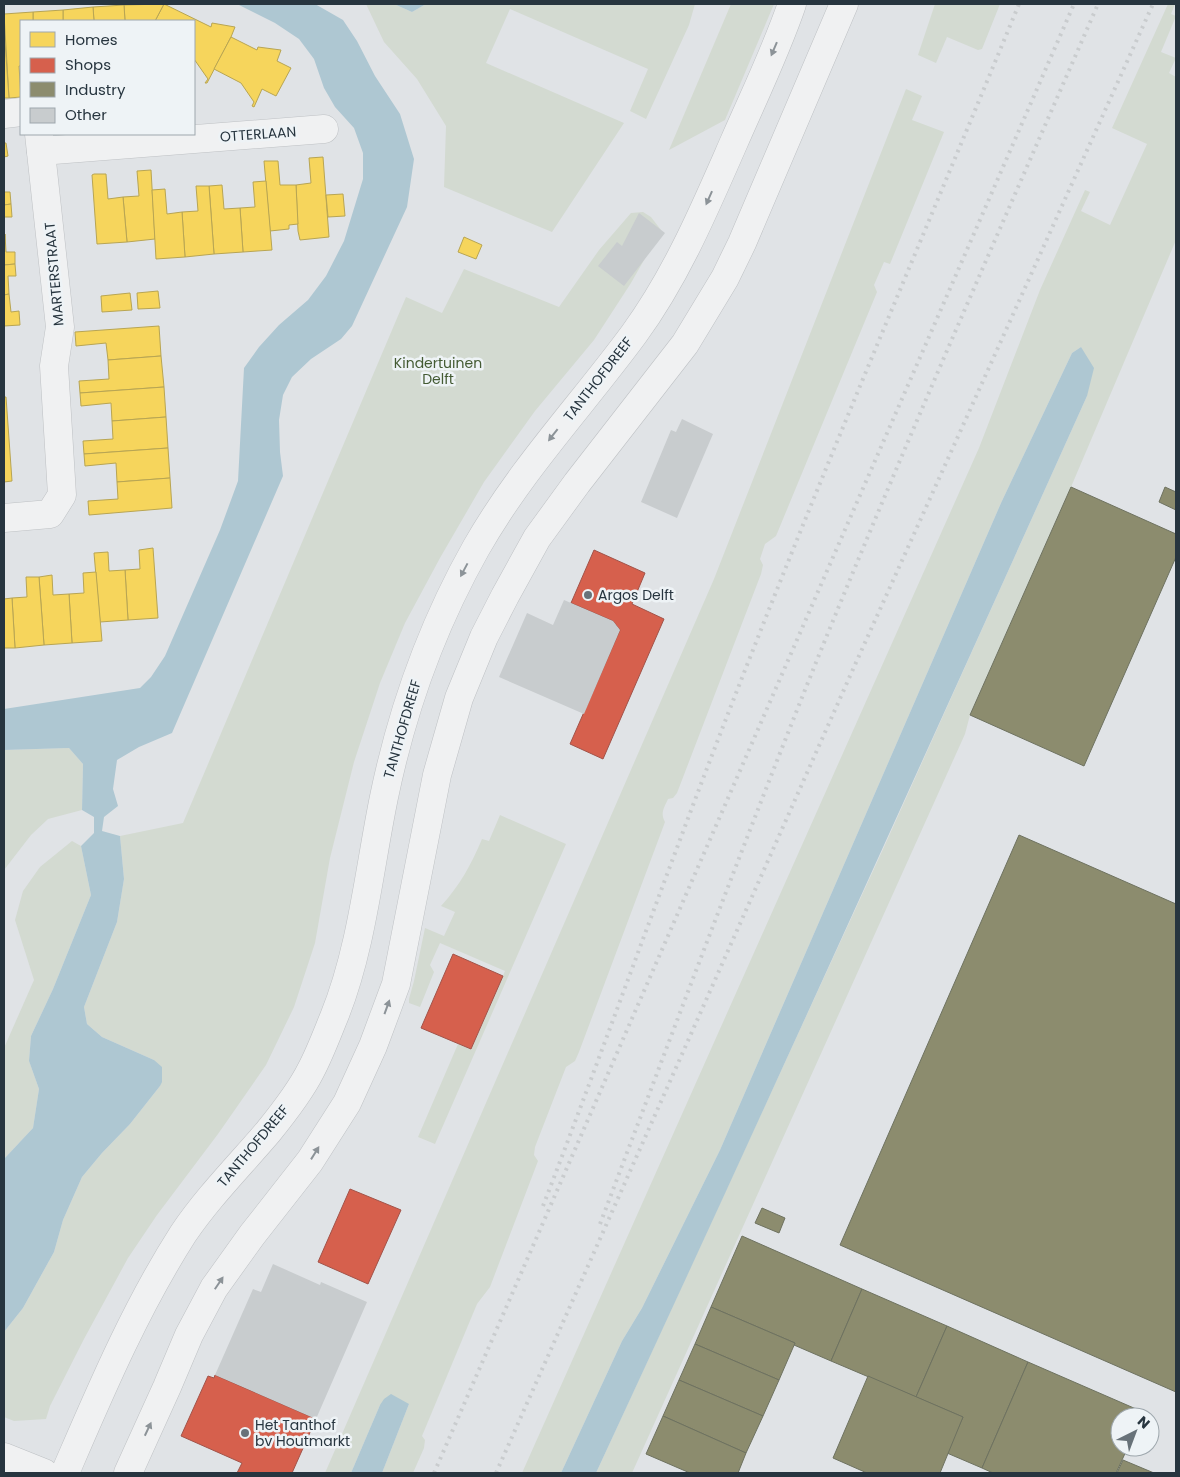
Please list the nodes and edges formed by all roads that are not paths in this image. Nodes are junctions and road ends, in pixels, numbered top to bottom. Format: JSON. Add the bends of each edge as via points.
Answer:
{"nodes":[{"id":1,"x":792,"y":4,"type":"edge"},
{"id":2,"x":844,"y":4,"type":"edge"},
{"id":3,"x":20,"y":112,"type":"edge"},
{"id":4,"x":4,"y":114,"type":"edge"},
{"id":5,"x":324,"y":129,"type":"dead end"},
{"id":6,"x":193,"y":135,"type":"edge"},
{"id":7,"x":195,"y":135,"type":"edge"},
{"id":8,"x":40,"y":142,"type":"edge"},
{"id":9,"x":4,"y":518,"type":"edge"},
{"id":10,"x":4,"y":1457,"type":"edge"},
{"id":11,"x":44,"y":1473,"type":"edge"},
{"id":12,"x":65,"y":1473,"type":"edge"},
{"id":13,"x":128,"y":1473,"type":"edge"}],
"edges":[{"from":1,"to":12,"type":"street","name":"TANTHOFDREEF","one_way":true,"via":[[700,220],[670,278],[635,333],[512,490],[445,606],[399,731],[352,964],[336,1013],[309,1074],[270,1129],[224,1179],[185,1232],[150,1290]]},
{"from":13,"to":2,"type":"street","one_way":true,"via":[[189,1335],[214,1288],[310,1162],[347,1103],[373,1046],[396,984],[437,776],[459,698],[488,629],[537,538],[685,344],[720,287]]},
{"from":3,"to":4,"type":"street"},
{"from":5,"to":7,"type":"street","name":"OTTERLAAN"},
{"from":6,"to":8,"type":"street","name":"OTTERLAAN"},
{"from":8,"to":9,"type":"street","name":"MARTERSTRAAT","via":[[60,327],[54,366],[62,495],[50,514]]},
{"from":10,"to":11,"type":"street"}]}
